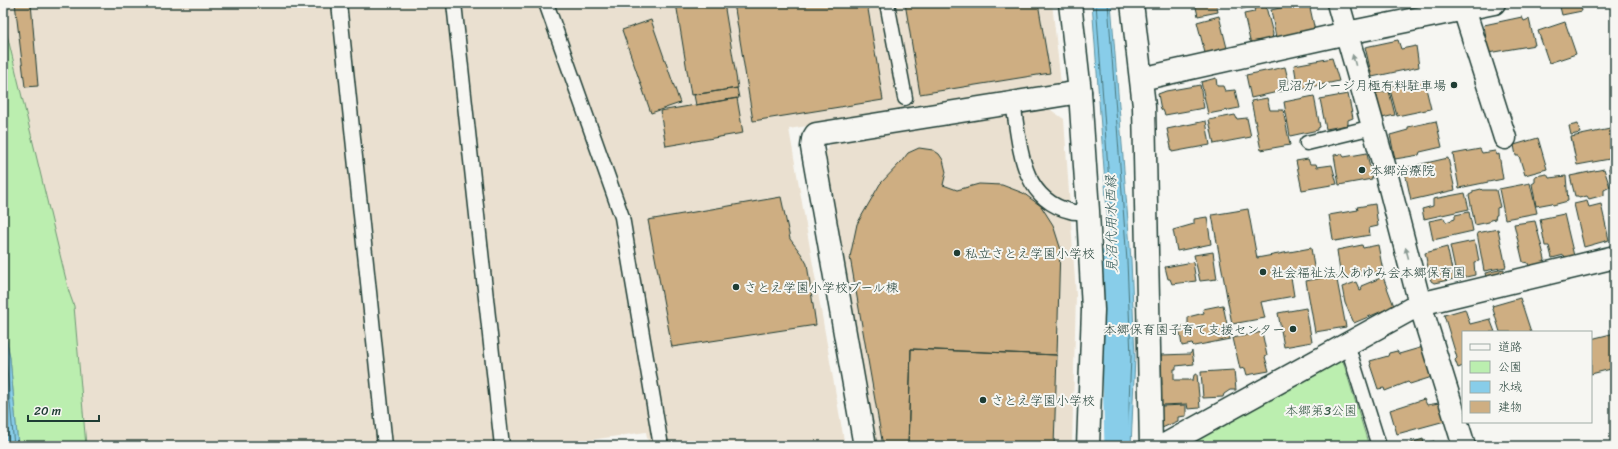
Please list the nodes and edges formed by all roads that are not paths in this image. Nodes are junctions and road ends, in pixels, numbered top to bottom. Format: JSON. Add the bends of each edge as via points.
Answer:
{"nodes":[{"id":1,"x":339,"y":3,"type":"edge"},
{"id":2,"x":454,"y":3,"type":"edge"},
{"id":3,"x":546,"y":3,"type":"edge"},
{"id":4,"x":887,"y":3,"type":"edge"},
{"id":5,"x":1070,"y":3,"type":"edge"},
{"id":6,"x":1132,"y":3,"type":"edge"},
{"id":7,"x":1338,"y":3,"type":"edge"},
{"id":8,"x":1494,"y":3,"type":"edge"},
{"id":9,"x":1464,"y":9,"type":"junction"},
{"id":10,"x":1347,"y":33,"type":"junction"},
{"id":11,"x":1141,"y":79,"type":"junction"},
{"id":12,"x":1080,"y":92,"type":"junction"},
{"id":13,"x":905,"y":98,"type":"dead end"},
{"id":14,"x":1013,"y":103,"type":"junction"},
{"id":15,"x":1374,"y":127,"type":"junction"},
{"id":16,"x":1505,"y":138,"type":"dead end"},
{"id":17,"x":1307,"y":143,"type":"dead end"},
{"id":18,"x":1088,"y":212,"type":"junction"},
{"id":19,"x":1615,"y":256,"type":"edge"},
{"id":20,"x":1420,"y":304,"type":"junction"},
{"id":21,"x":1348,"y":344,"type":"junction"},
{"id":22,"x":385,"y":446,"type":"edge"},
{"id":23,"x":502,"y":446,"type":"edge"},
{"id":24,"x":661,"y":446,"type":"edge"},
{"id":25,"x":865,"y":446,"type":"edge"},
{"id":26,"x":1088,"y":446,"type":"edge"},
{"id":27,"x":1151,"y":446,"type":"edge"},
{"id":28,"x":1163,"y":446,"type":"edge"},
{"id":29,"x":1379,"y":446,"type":"edge"},
{"id":30,"x":1464,"y":446,"type":"edge"}],
"edges":[{"from":1,"to":22,"type":"lane"},
{"from":2,"to":23,"type":"lane"},
{"from":3,"to":24,"type":"lane","via":[[622,217]]},
{"from":4,"to":13,"type":"lane"},
{"from":5,"to":12,"type":"street"},
{"from":6,"to":11,"type":"street"},
{"from":7,"to":10,"type":"street"},
{"from":8,"to":9,"type":"street"},
{"from":9,"to":10,"type":"street"},
{"from":9,"to":16,"type":"street"},
{"from":10,"to":11,"type":"street"},
{"from":15,"to":10,"type":"street","one_way":true},
{"from":11,"to":27,"type":"street","via":[[1144,106]]},
{"from":12,"to":14,"type":"street"},
{"from":12,"to":18,"type":"street"},
{"from":14,"to":18,"type":"lane","via":[[1024,168],[1031,184],[1050,203],[1070,212]]},
{"from":14,"to":25,"type":"street","via":[[816,134],[813,139],[812,147]]},
{"from":15,"to":17,"type":"lane"},
{"from":20,"to":15,"type":"street","one_way":true},
{"from":18,"to":26,"type":"street","via":[[1092,310]]},
{"from":19,"to":20,"type":"street"},
{"from":20,"to":21,"type":"street"},
{"from":20,"to":30,"type":"street"},
{"from":21,"to":28,"type":"street"},
{"from":21,"to":29,"type":"lane"}]}
